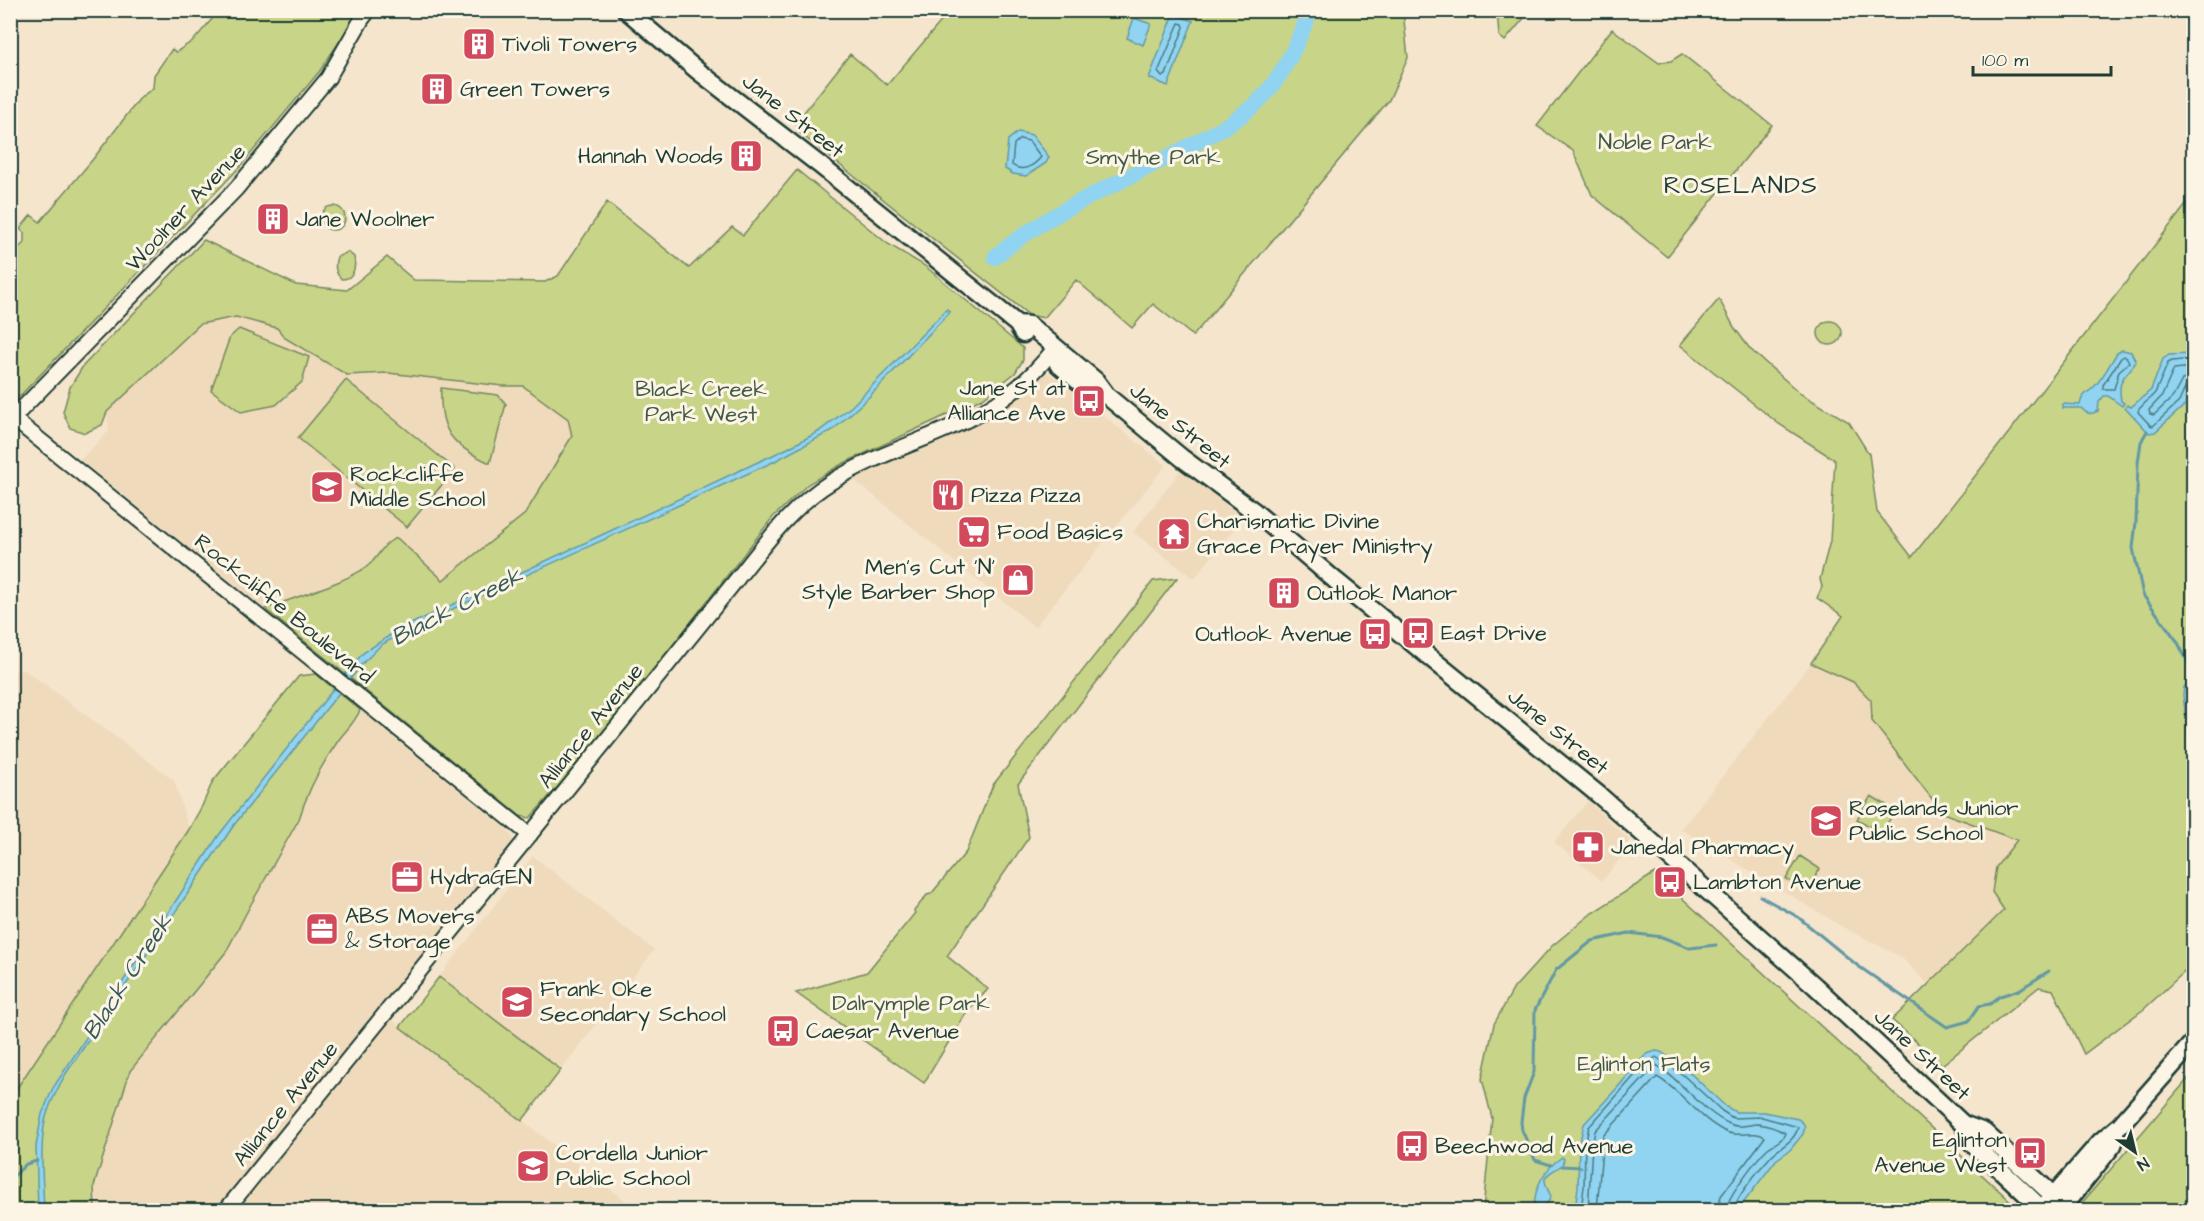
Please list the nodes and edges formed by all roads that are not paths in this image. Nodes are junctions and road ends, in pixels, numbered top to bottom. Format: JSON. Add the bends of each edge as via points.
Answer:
{"nodes":[{"id":1,"x":369,"y":10,"type":"edge"},
{"id":2,"x":626,"y":10,"type":"edge"},
{"id":3,"x":1052,"y":352,"type":"junction"},
{"id":4,"x":12,"y":417,"type":"edge"},
{"id":5,"x":530,"y":835,"type":"junction"},
{"id":6,"x":2193,"y":1041,"type":"edge"},
{"id":7,"x":1963,"y":1124,"type":"junction"},
{"id":8,"x":2062,"y":1206,"type":"edge"},
{"id":9,"x":226,"y":1210,"type":"edge"},
{"id":10,"x":2042,"y":1210,"type":"edge"}],
"edges":[{"from":1,"to":4,"type":"street","name":"Woolner Avenue","via":[[328,78],[236,189]]},
{"from":2,"to":3,"type":"main road","name":"Jane Street","via":[[1017,324],[1029,325]]},
{"from":3,"to":5,"type":"street","name":"Alliance Avenue","via":[[984,411],[854,469],[798,506]]},
{"from":3,"to":7,"type":"main road","name":"Jane Street","via":[[1096,381],[1107,396],[1182,458],[1255,512],[1599,795],[1815,986]]},
{"from":4,"to":5,"type":"street","name":"Rockcliffe Boulevard"},
{"from":5,"to":9,"type":"street","name":"Alliance Avenue"},
{"from":6,"to":8,"type":"main road","via":[[2102,1141]]},
{"from":7,"to":8,"type":"main road","name":"Jane Street","via":[[1984,1132]]},
{"from":7,"to":10,"type":"main road","name":"Jane Street","via":[[1973,1144]]},
{"from":8,"to":10,"type":"main road"}]}
